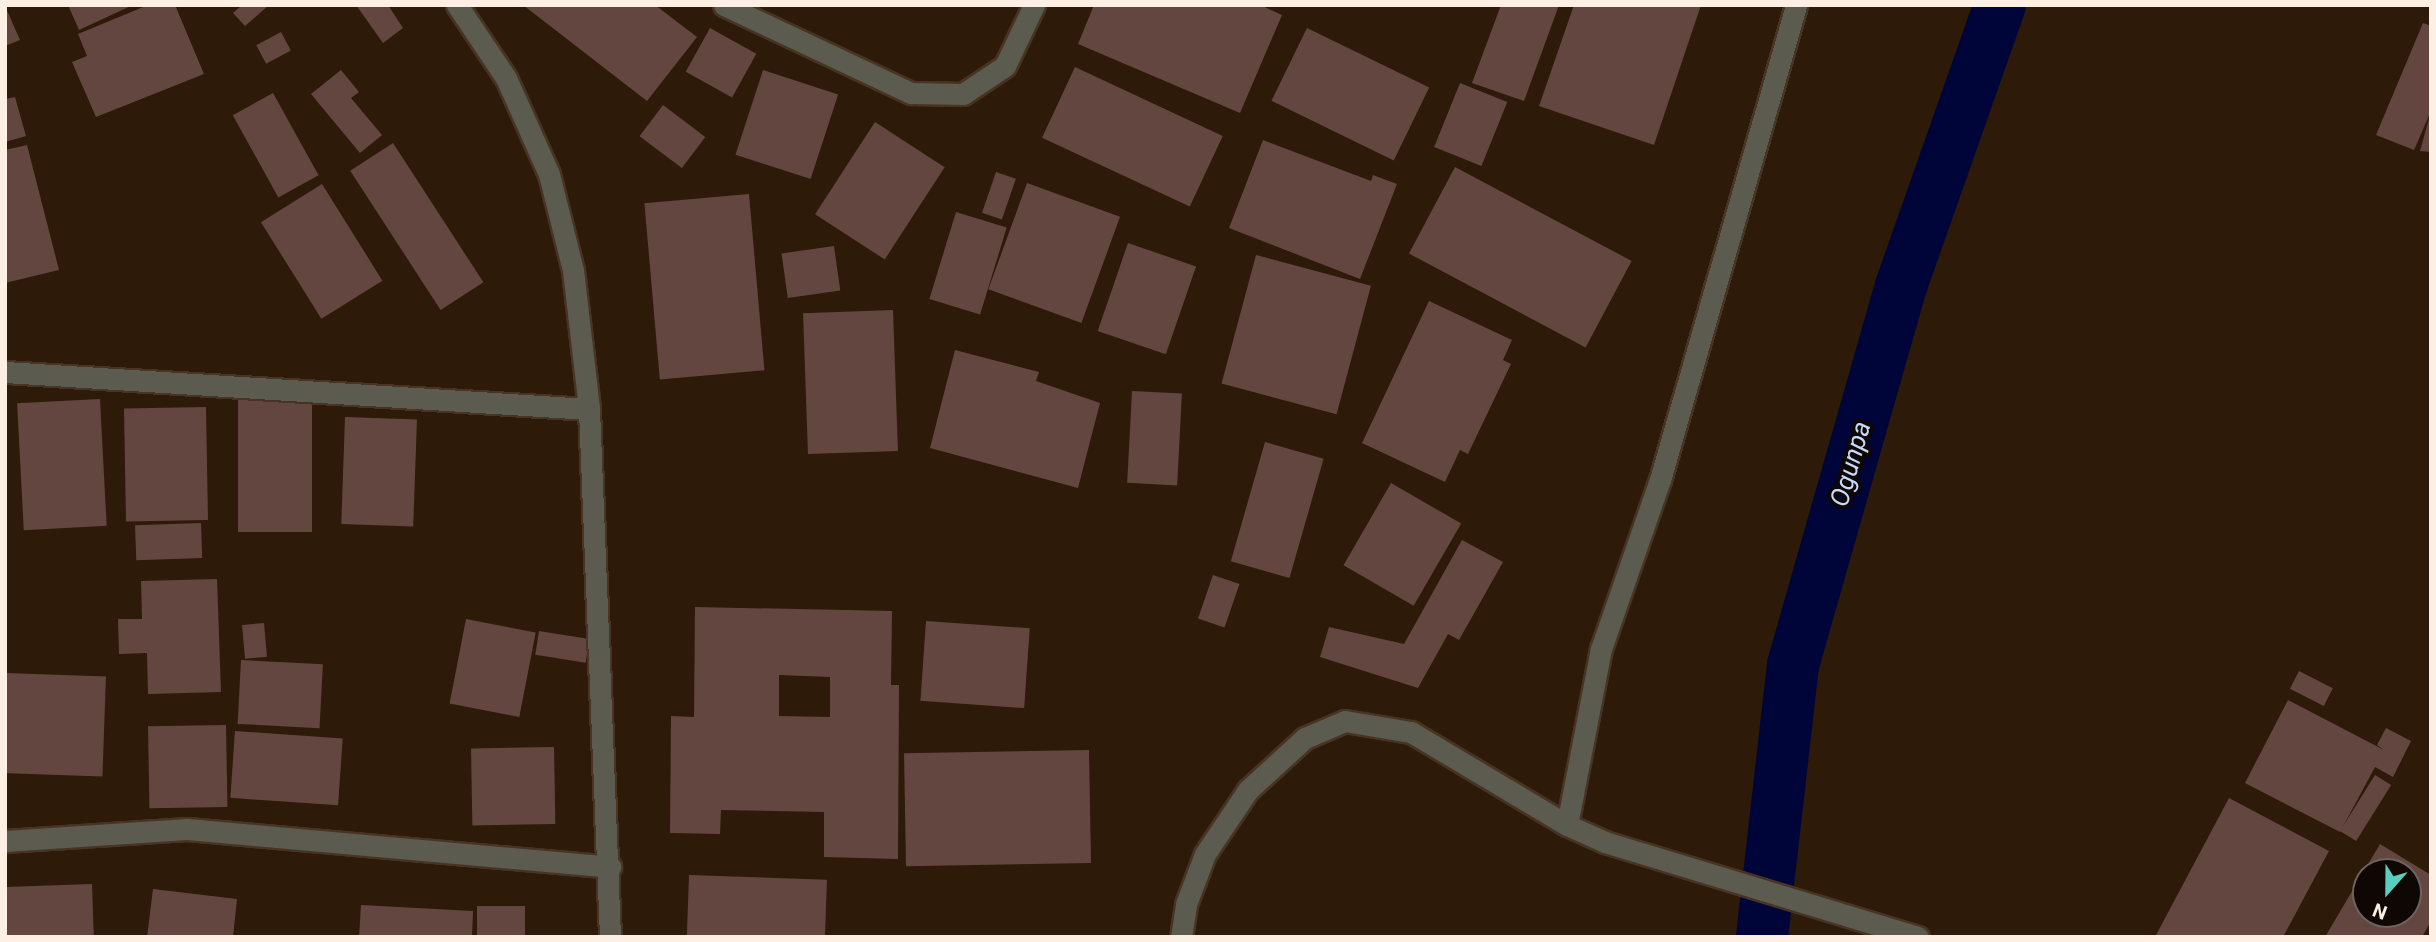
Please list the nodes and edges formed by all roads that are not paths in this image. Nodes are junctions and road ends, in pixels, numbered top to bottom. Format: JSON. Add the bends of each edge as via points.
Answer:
{"nodes":[{"id":1,"x":457,"y":5,"type":"edge"},
{"id":2,"x":724,"y":5,"type":"edge"},
{"id":3,"x":1034,"y":5,"type":"edge"},
{"id":4,"x":1796,"y":5,"type":"edge"},
{"id":5,"x":5,"y":372,"type":"edge"},
{"id":6,"x":589,"y":409,"type":"junction"},
{"id":7,"x":1567,"y":825,"type":"junction"},
{"id":8,"x":5,"y":841,"type":"edge"},
{"id":9,"x":610,"y":867,"type":"junction"},
{"id":10,"x":610,"y":937,"type":"edge"},
{"id":11,"x":1181,"y":937,"type":"edge"},
{"id":12,"x":1918,"y":937,"type":"edge"}],
"edges":[{"from":1,"to":6,"type":"street","via":[[506,78],[549,174],[573,270]]},
{"from":2,"to":3,"type":"street","via":[[911,93],[950,94],[963,94],[1005,66]]},
{"from":4,"to":7,"type":"street","via":[[1660,480],[1601,649]]},
{"from":5,"to":6,"type":"street"},
{"from":6,"to":9,"type":"street"},
{"from":7,"to":11,"type":"street","via":[[1411,732],[1345,721],[1305,738],[1248,790],[1205,854],[1186,904]]},
{"from":7,"to":12,"type":"street","via":[[1605,842]]},
{"from":8,"to":9,"type":"street","via":[[187,829]]},
{"from":9,"to":10,"type":"street"}]}
